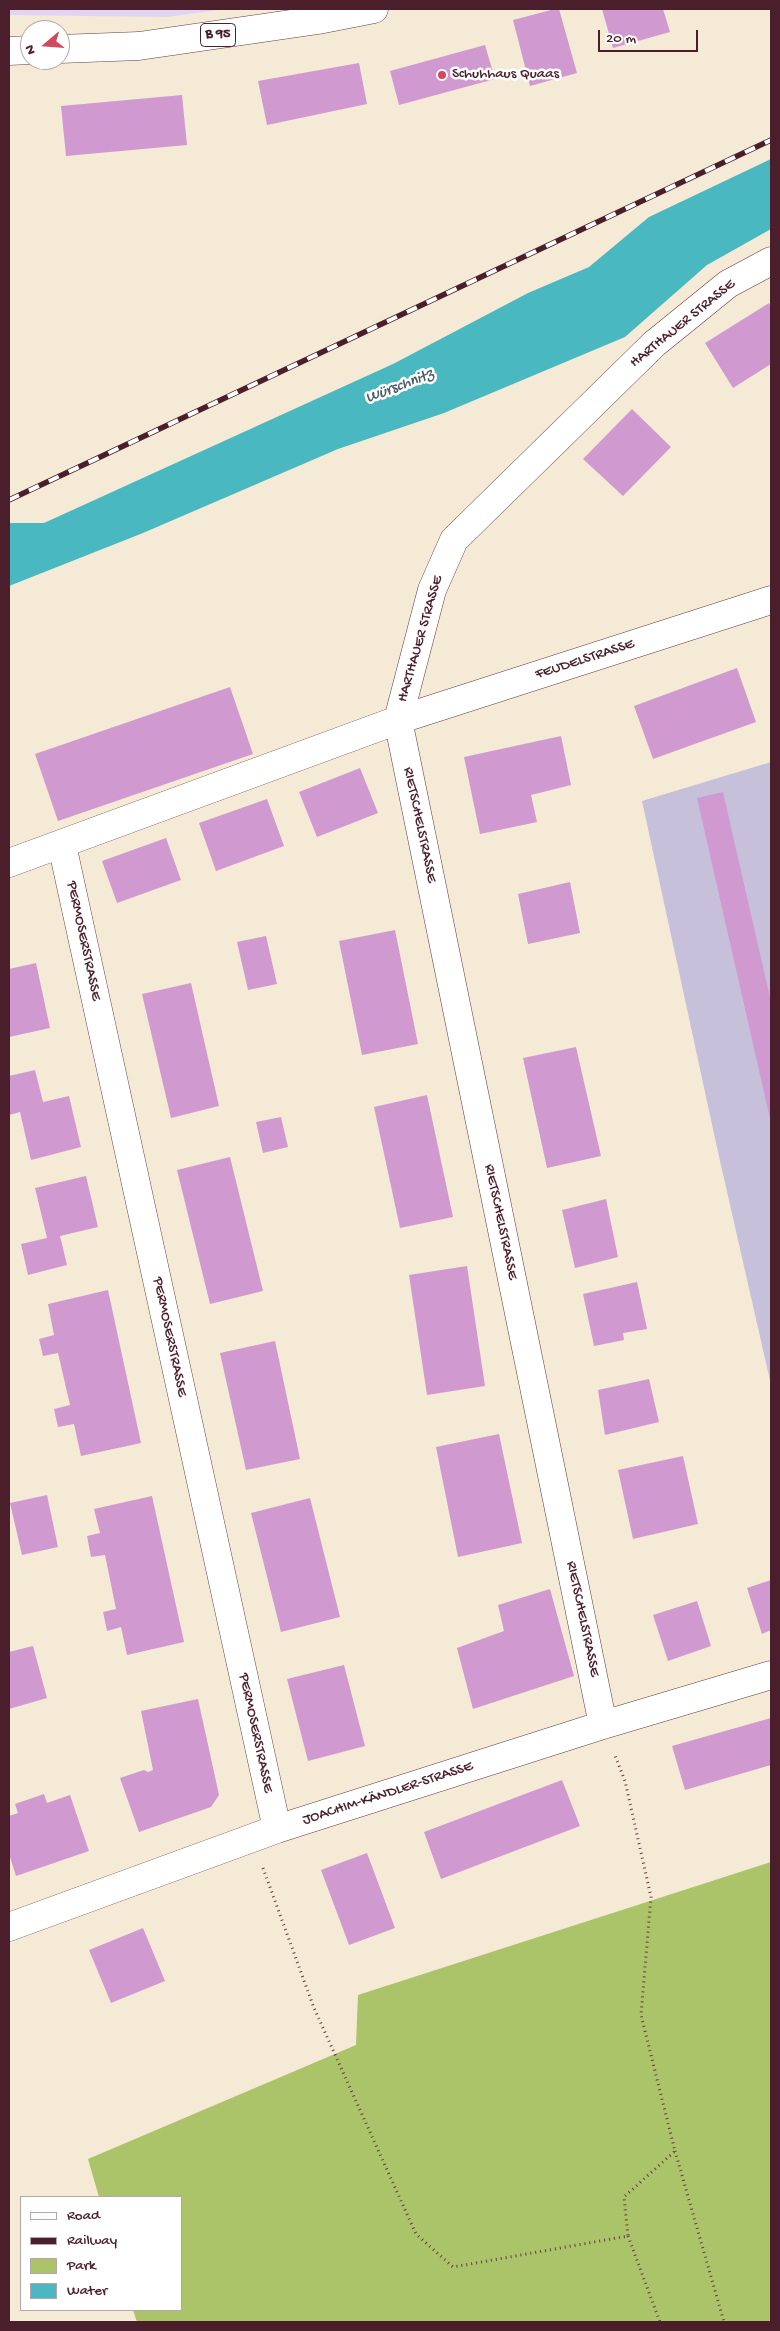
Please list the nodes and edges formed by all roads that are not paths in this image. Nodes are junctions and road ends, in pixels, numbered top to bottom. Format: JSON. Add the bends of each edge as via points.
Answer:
{"nodes":[{"id":1,"x":374,"y":9,"type":"edge"},
{"id":2,"x":70,"y":49,"type":"edge"},
{"id":3,"x":771,"y":261,"type":"edge"},
{"id":4,"x":771,"y":600,"type":"edge"},
{"id":5,"x":398,"y":720,"type":"junction"},
{"id":6,"x":62,"y":845,"type":"junction"},
{"id":7,"x":9,"y":863,"type":"edge"},
{"id":8,"x":771,"y":1675,"type":"edge"},
{"id":9,"x":603,"y":1725,"type":"junction"},
{"id":10,"x":264,"y":1834,"type":"junction"},
{"id":11,"x":9,"y":1927,"type":"edge"}],
"edges":[{"from":1,"to":2,"type":"street","number":"B 95","via":[[139,46]]},
{"from":3,"to":5,"type":"street","name":"HARTHAUER STRASSE","via":[[728,284],[654,344],[454,540],[432,590]]},
{"from":4,"to":5,"type":"street","name":"FEUDELSTRASSE"},
{"from":5,"to":6,"type":"street","name":"HARTHAUER STRASSE"},
{"from":5,"to":9,"type":"street","name":"RIETSCHELSTRASSE"},
{"from":6,"to":7,"type":"street","name":"HARTHAUER STRASSE"},
{"from":6,"to":10,"type":"street","name":"PERMOSERSTRASSE"},
{"from":8,"to":9,"type":"street","name":"JOACHIM-KÄNDLER-STRASSE"},
{"from":9,"to":10,"type":"street","name":"JOACHIM-KÄNDLER-STRASSE"},
{"from":10,"to":11,"type":"street","name":"JOACHIM-KÄNDLER-STRASSE"}]}
